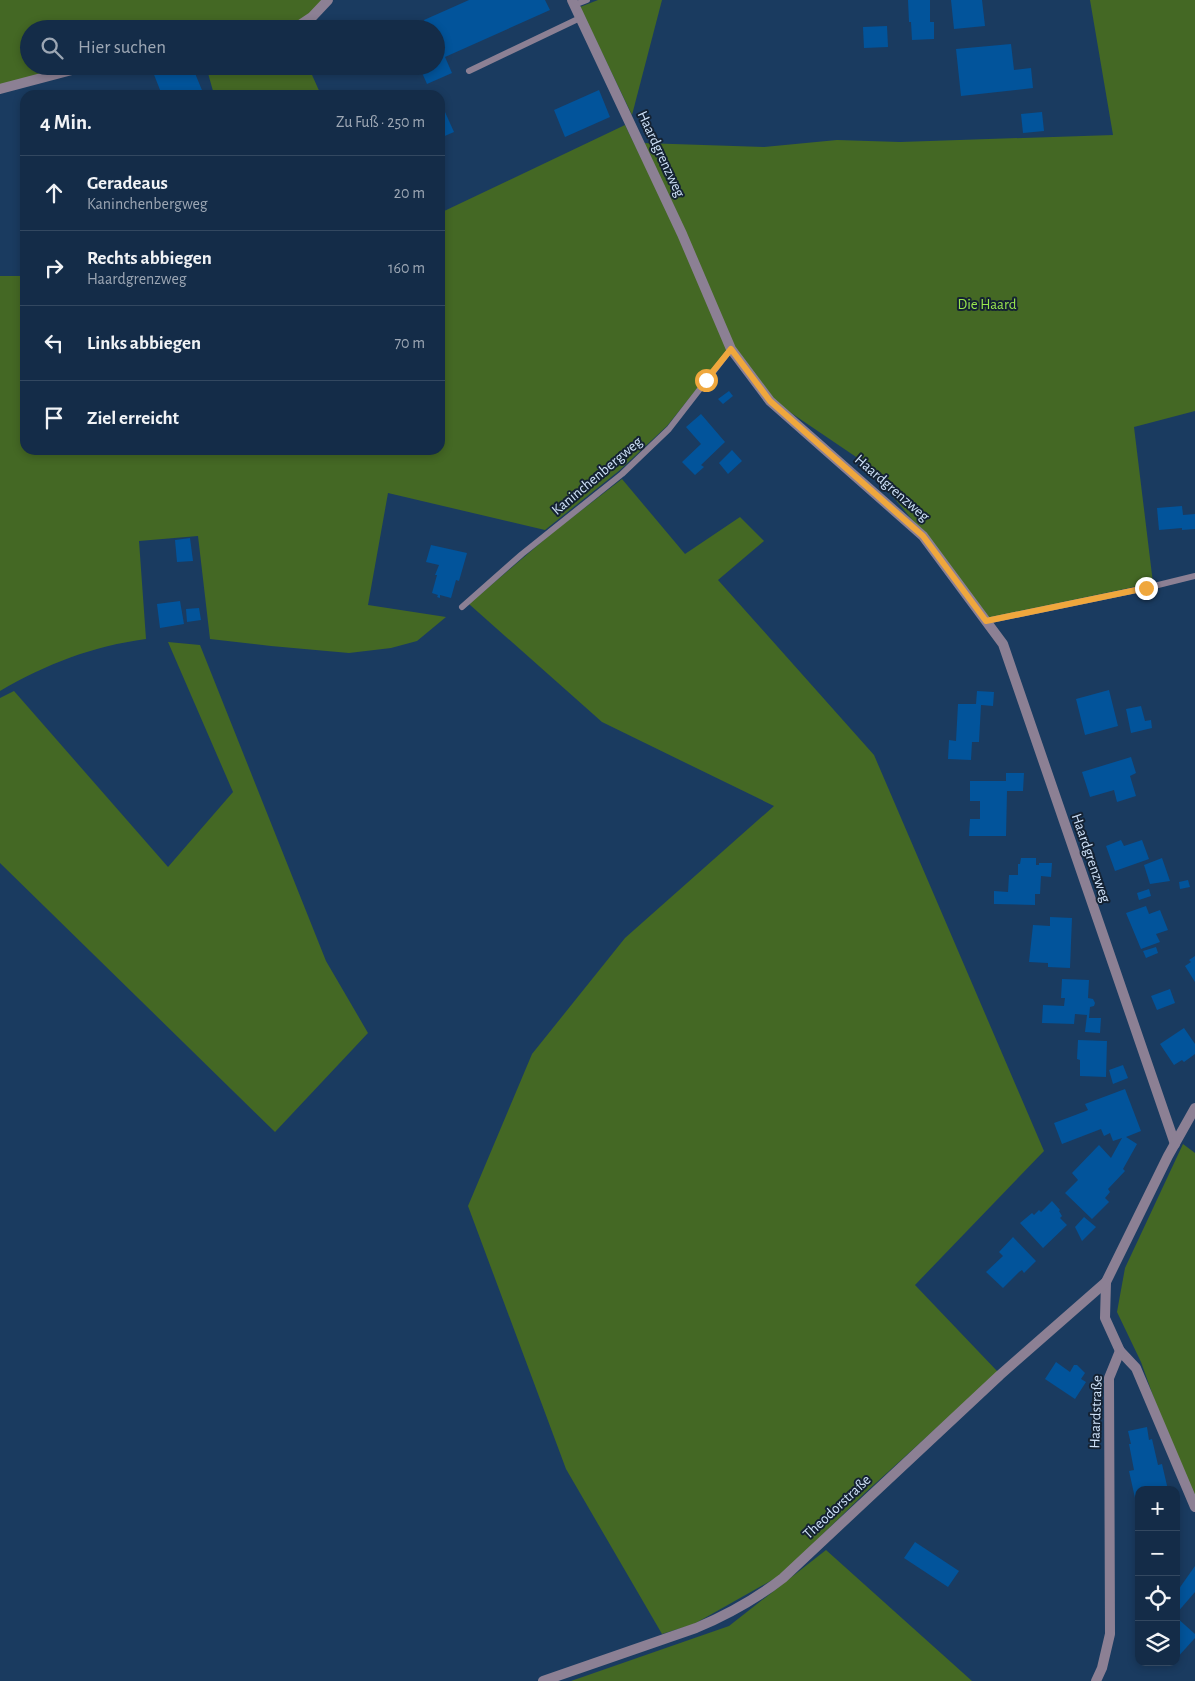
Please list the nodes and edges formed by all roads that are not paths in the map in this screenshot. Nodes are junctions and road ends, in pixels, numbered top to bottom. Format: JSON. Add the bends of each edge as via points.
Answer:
{"nodes":[{"id":1,"x":328,"y":0,"type":"edge"},
{"id":2,"x":587,"y":0,"type":"edge"},
{"id":3,"x":573,"y":2,"type":"edge"},
{"id":4,"x":580,"y":18,"type":"junction"},
{"id":5,"x":308,"y":20,"type":"edge"},
{"id":6,"x":469,"y":71,"type":"dead end"},
{"id":7,"x":53,"y":75,"type":"edge"},
{"id":8,"x":0,"y":89,"type":"edge"},
{"id":9,"x":731,"y":349,"type":"junction"},
{"id":10,"x":1195,"y":576,"type":"edge"},
{"id":11,"x":462,"y":607,"type":"dead end"},
{"id":12,"x":986,"y":621,"type":"junction"},
{"id":13,"x":1195,"y":1108,"type":"edge"},
{"id":14,"x":1176,"y":1144,"type":"junction"},
{"id":15,"x":1106,"y":1282,"type":"junction"},
{"id":16,"x":1120,"y":1351,"type":"junction"},
{"id":17,"x":1195,"y":1507,"type":"edge"},
{"id":18,"x":543,"y":1681,"type":"edge"},
{"id":19,"x":1096,"y":1681,"type":"edge"}],
"edges":[{"from":1,"to":5,"type":"street"},
{"from":2,"to":3,"type":"lane"},
{"from":3,"to":4,"type":"street","name":"Haardgrenzweg"},
{"from":4,"to":6,"type":"lane"},
{"from":4,"to":9,"type":"street","name":"Haardgrenzweg","via":[[682,234]]},
{"from":7,"to":8,"type":"street"},
{"from":9,"to":11,"type":"lane","name":"Kaninchenbergweg","via":[[669,429],[622,474]]},
{"from":9,"to":12,"type":"street","name":"Haardgrenzweg","via":[[770,401],[923,536]]},
{"from":10,"to":12,"type":"lane"},
{"from":12,"to":14,"type":"street","name":"Haardgrenzweg","via":[[1003,644]]},
{"from":13,"to":14,"type":"street"},
{"from":14,"to":15,"type":"street"},
{"from":15,"to":16,"type":"street","via":[[1105,1318]]},
{"from":15,"to":18,"type":"street","name":"Theodorstraße","via":[[761,1595],[696,1628]]},
{"from":16,"to":17,"type":"street","via":[[1136,1368]]},
{"from":16,"to":19,"type":"street","name":"Haardstraße","via":[[1109,1378],[1110,1634]]}]}
